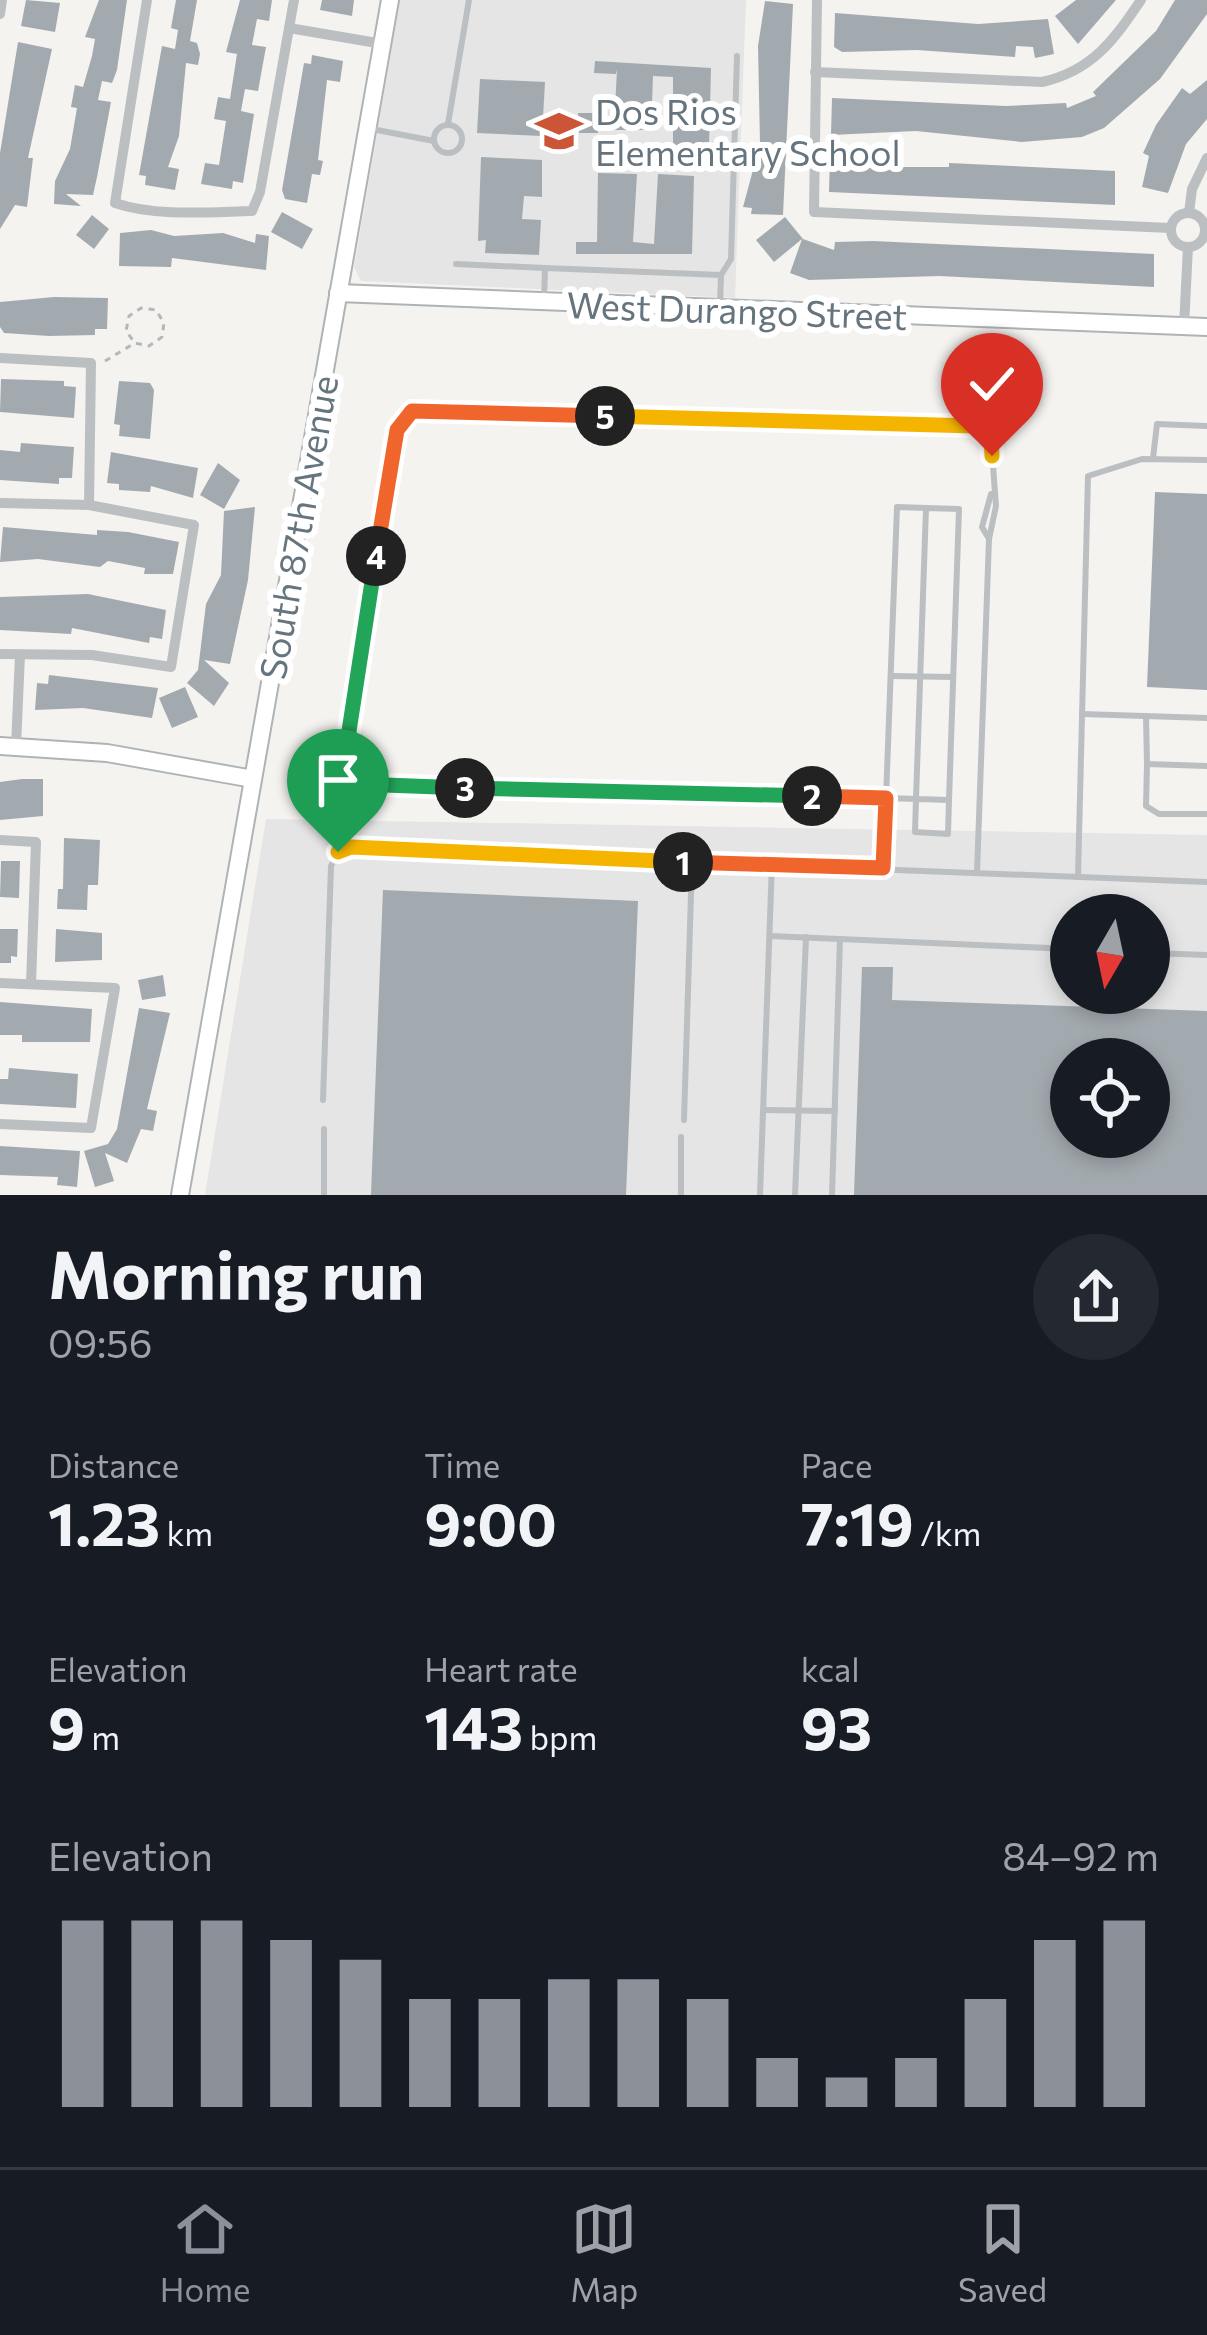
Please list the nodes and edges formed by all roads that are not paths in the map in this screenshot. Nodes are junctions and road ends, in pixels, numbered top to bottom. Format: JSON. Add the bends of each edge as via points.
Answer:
{"nodes":[{"id":1,"x":2,"y":0,"type":"edge"},
{"id":2,"x":147,"y":0,"type":"edge"},
{"id":3,"x":293,"y":0,"type":"edge"},
{"id":4,"x":390,"y":0,"type":"edge"},
{"id":5,"x":469,"y":0,"type":"edge"},
{"id":6,"x":817,"y":0,"type":"edge"},
{"id":7,"x":1141,"y":0,"type":"edge"},
{"id":8,"x":0,"y":14,"type":"edge"},
{"id":9,"x":289,"y":28,"type":"junction"},
{"id":10,"x":382,"y":44,"type":"junction"},
{"id":11,"x":737,"y":56,"type":"dead end"},
{"id":12,"x":815,"y":72,"type":"junction"},
{"id":13,"x":448,"y":124,"type":"junction"},
{"id":14,"x":368,"y":128,"type":"junction"},
{"id":15,"x":434,"y":141,"type":"junction"},
{"id":16,"x":1207,"y":158,"type":"edge"},
{"id":17,"x":1189,"y":213,"type":"junction"},
{"id":18,"x":1171,"y":228,"type":"junction"},
{"id":19,"x":1206,"y":230,"type":"edge"},
{"id":20,"x":1188,"y":247,"type":"junction"},
{"id":21,"x":456,"y":264,"type":"dead end"},
{"id":22,"x":545,"y":268,"type":"junction"},
{"id":23,"x":721,"y":275,"type":"junction"},
{"id":24,"x":338,"y":293,"type":"junction"},
{"id":25,"x":544,"y":302,"type":"junction"},
{"id":26,"x":720,"y":308,"type":"junction"},
{"id":27,"x":1184,"y":326,"type":"junction"},
{"id":28,"x":1207,"y":327,"type":"edge"},
{"id":29,"x":0,"y":358,"type":"edge"},
{"id":30,"x":1207,"y":426,"type":"edge"},
{"id":31,"x":1153,"y":458,"type":"junction"},
{"id":32,"x":1207,"y":460,"type":"edge"},
{"id":33,"x":0,"y":503,"type":"edge"},
{"id":34,"x":88,"y":505,"type":"junction"},
{"id":35,"x":926,"y":508,"type":"junction"},
{"id":36,"x":0,"y":654,"type":"edge"},
{"id":37,"x":20,"y":655,"type":"junction"},
{"id":38,"x":890,"y":676,"type":"junction"},
{"id":39,"x":920,"y":676,"type":"junction"},
{"id":40,"x":953,"y":677,"type":"junction"},
{"id":41,"x":1082,"y":714,"type":"junction"},
{"id":42,"x":1146,"y":716,"type":"junction"},
{"id":43,"x":1207,"y":718,"type":"edge"},
{"id":44,"x":8,"y":746,"type":"edge"},
{"id":45,"x":1147,"y":764,"type":"junction"},
{"id":46,"x":1207,"y":766,"type":"edge"},
{"id":47,"x":253,"y":779,"type":"junction"},
{"id":48,"x":886,"y":798,"type":"junction"},
{"id":49,"x":916,"y":799,"type":"junction"},
{"id":50,"x":949,"y":800,"type":"junction"},
{"id":51,"x":1207,"y":814,"type":"edge"},
{"id":52,"x":0,"y":840,"type":"edge"},
{"id":53,"x":692,"y":862,"type":"junction"},
{"id":54,"x":772,"y":863,"type":"junction"},
{"id":55,"x":883,"y":868,"type":"junction"},
{"id":56,"x":977,"y":873,"type":"junction"},
{"id":57,"x":1078,"y":877,"type":"junction"},
{"id":58,"x":1207,"y":882,"type":"edge"},
{"id":59,"x":770,"y":935,"type":"junction"},
{"id":60,"x":806,"y":937,"type":"junction"},
{"id":61,"x":840,"y":939,"type":"junction"},
{"id":62,"x":1050,"y":948,"type":"edge"},
{"id":63,"x":1170,"y":954,"type":"edge"},
{"id":64,"x":1207,"y":956,"type":"edge"},
{"id":65,"x":0,"y":982,"type":"edge"},
{"id":66,"x":31,"y":984,"type":"junction"},
{"id":67,"x":323,"y":1100,"type":"dead end"},
{"id":68,"x":764,"y":1109,"type":"junction"},
{"id":69,"x":799,"y":1111,"type":"junction"},
{"id":70,"x":835,"y":1111,"type":"junction"},
{"id":71,"x":684,"y":1120,"type":"dead end"},
{"id":72,"x":0,"y":1124,"type":"edge"},
{"id":73,"x":324,"y":1129,"type":"dead end"},
{"id":74,"x":681,"y":1137,"type":"dead end"},
{"id":75,"x":180,"y":1195,"type":"edge"},
{"id":76,"x":324,"y":1195,"type":"edge"},
{"id":77,"x":681,"y":1195,"type":"edge"},
{"id":78,"x":760,"y":1195,"type":"edge"},
{"id":79,"x":795,"y":1195,"type":"edge"},
{"id":80,"x":832,"y":1195,"type":"edge"}],
"edges":[{"from":1,"to":8,"type":"street"},
{"from":2,"to":9,"type":"street","via":[[116,203],[133,209],[251,212]]},
{"from":3,"to":9,"type":"street"},
{"from":4,"to":10,"type":"street","name":"South 87th Avenue"},
{"from":5,"to":13,"type":"lane"},
{"from":6,"to":12,"type":"street"},
{"from":7,"to":12,"type":"street","via":[[1099,57],[1064,78]]},
{"from":9,"to":10,"type":"street"},
{"from":10,"to":14,"type":"street","name":"South 87th Avenue"},
{"from":11,"to":23,"type":"lane","via":[[730,260]]},
{"from":12,"to":18,"type":"street","via":[[814,212]]},
{"from":13,"to":15,"type":"lane"},
{"from":13,"to":15,"type":"lane","via":[[460,131],[459,148],[442,152]]},
{"from":14,"to":15,"type":"lane"},
{"from":14,"to":24,"type":"street","name":"South 87th Avenue"},
{"from":16,"to":17,"type":"street"},
{"from":17,"to":18,"type":"street"},
{"from":17,"to":19,"type":"street"},
{"from":18,"to":20,"type":"street"},
{"from":19,"to":20,"type":"street"},
{"from":20,"to":27,"type":"street"},
{"from":21,"to":22,"type":"lane"},
{"from":22,"to":23,"type":"lane"},
{"from":22,"to":25,"type":"lane"},
{"from":23,"to":26,"type":"lane"},
{"from":24,"to":25,"type":"street","name":"West Durango Street"},
{"from":24,"to":47,"type":"street","name":"South 87th Avenue"},
{"from":25,"to":26,"type":"street","name":"West Durango Street"},
{"from":26,"to":27,"type":"street","name":"West Durango Street"},
{"from":27,"to":28,"type":"street","name":"West Durango Street"},
{"from":29,"to":34,"type":"street","via":[[91,363]]},
{"from":30,"to":31,"type":"lane","via":[[1157,424]]},
{"from":31,"to":32,"type":"lane"},
{"from":31,"to":41,"type":"lane","via":[[1088,476]]},
{"from":33,"to":34,"type":"street"},
{"from":34,"to":37,"type":"street","via":[[194,525],[171,667]]},
{"from":35,"to":38,"type":"lane","via":[[897,507]]},
{"from":35,"to":39,"type":"lane"},
{"from":35,"to":40,"type":"lane","via":[[959,509]]},
{"from":36,"to":37,"type":"street"},
{"from":37,"to":44,"type":"street"},
{"from":38,"to":39,"type":"lane"},
{"from":38,"to":48,"type":"lane"},
{"from":39,"to":40,"type":"lane"},
{"from":39,"to":49,"type":"lane"},
{"from":40,"to":50,"type":"lane"},
{"from":41,"to":42,"type":"lane"},
{"from":41,"to":57,"type":"lane"},
{"from":42,"to":43,"type":"lane"},
{"from":42,"to":45,"type":"lane"},
{"from":44,"to":47,"type":"street","via":[[107,753]]},
{"from":45,"to":46,"type":"lane"},
{"from":45,"to":51,"type":"lane","via":[[1146,806],[1159,814]]},
{"from":47,"to":75,"type":"street","name":"South 87th Avenue"},
{"from":48,"to":49,"type":"lane"},
{"from":48,"to":55,"type":"lane","via":[[891,836]]},
{"from":48,"to":56,"type":"lane","via":[[371,786],[346,779],[342,758],[403,417],[426,411],[974,426],[991,439],[982,527],[989,538]]},
{"from":49,"to":50,"type":"lane"},
{"from":49,"to":50,"type":"lane","via":[[915,832],[948,834]]},
{"from":52,"to":66,"type":"street","via":[[36,842]]},
{"from":53,"to":54,"type":"lane"},
{"from":53,"to":67,"type":"lane","via":[[338,852]]},
{"from":53,"to":71,"type":"lane"},
{"from":54,"to":55,"type":"lane"},
{"from":54,"to":59,"type":"lane"},
{"from":55,"to":56,"type":"lane"},
{"from":56,"to":57,"type":"lane"},
{"from":57,"to":58,"type":"lane"},
{"from":59,"to":60,"type":"lane"},
{"from":59,"to":68,"type":"lane"},
{"from":60,"to":61,"type":"lane"},
{"from":60,"to":69,"type":"lane"},
{"from":61,"to":62,"type":"lane"},
{"from":61,"to":70,"type":"lane"},
{"from":63,"to":64,"type":"lane"},
{"from":65,"to":66,"type":"street"},
{"from":66,"to":72,"type":"street","via":[[115,988],[91,1128]]},
{"from":68,"to":69,"type":"lane"},
{"from":68,"to":78,"type":"lane"},
{"from":69,"to":70,"type":"lane"},
{"from":69,"to":79,"type":"lane"},
{"from":70,"to":80,"type":"lane"},
{"from":73,"to":76,"type":"lane"},
{"from":74,"to":77,"type":"lane"}]}
